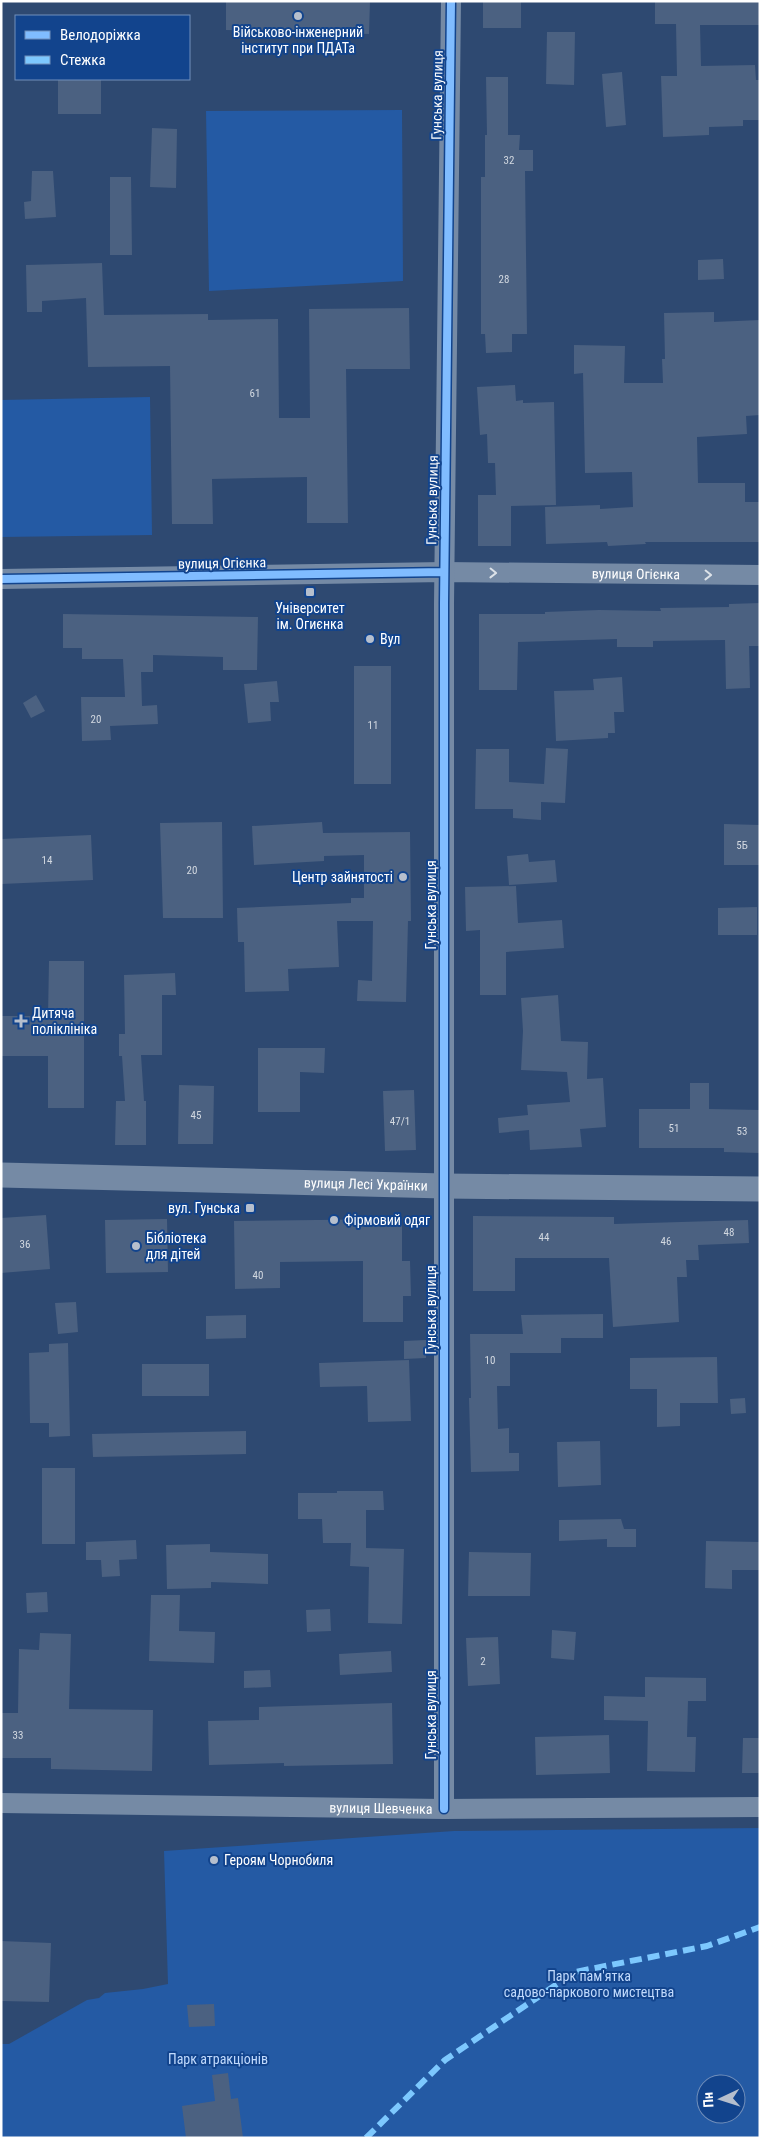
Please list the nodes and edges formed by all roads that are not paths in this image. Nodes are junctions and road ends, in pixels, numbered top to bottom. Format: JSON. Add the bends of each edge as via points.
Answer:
{"nodes":[{"id":1,"x":451,"y":1,"type":"edge"},
{"id":2,"x":444,"y":572,"type":"junction"},
{"id":3,"x":760,"y":575,"type":"edge"},
{"id":4,"x":1,"y":579,"type":"edge"},
{"id":5,"x":1,"y":1175,"type":"edge"},
{"id":6,"x":444,"y":1186,"type":"junction"},
{"id":7,"x":760,"y":1188,"type":"edge"},
{"id":8,"x":1,"y":1803,"type":"edge"},
{"id":9,"x":760,"y":1807,"type":"edge"},
{"id":10,"x":444,"y":1809,"type":"junction"}],
"edges":[{"from":1,"to":2,"type":"street","name":"Гунська вулиця"},
{"from":2,"to":3,"type":"street","name":"вулиця Огієнка","one_way":true},
{"from":2,"to":4,"type":"street","name":"вулиця Огієнка"},
{"from":2,"to":6,"type":"street","name":"Гунська вулиця"},
{"from":5,"to":6,"type":"street","name":"вулиця Лесі Українки"},
{"from":6,"to":7,"type":"street","name":"вулиця Лесі Українки"},
{"from":6,"to":10,"type":"street","name":"Гунська вулиця"},
{"from":8,"to":10,"type":"street","name":"вулиця Шевченка"},
{"from":9,"to":10,"type":"street","name":"вулиця Шевченка"}]}
